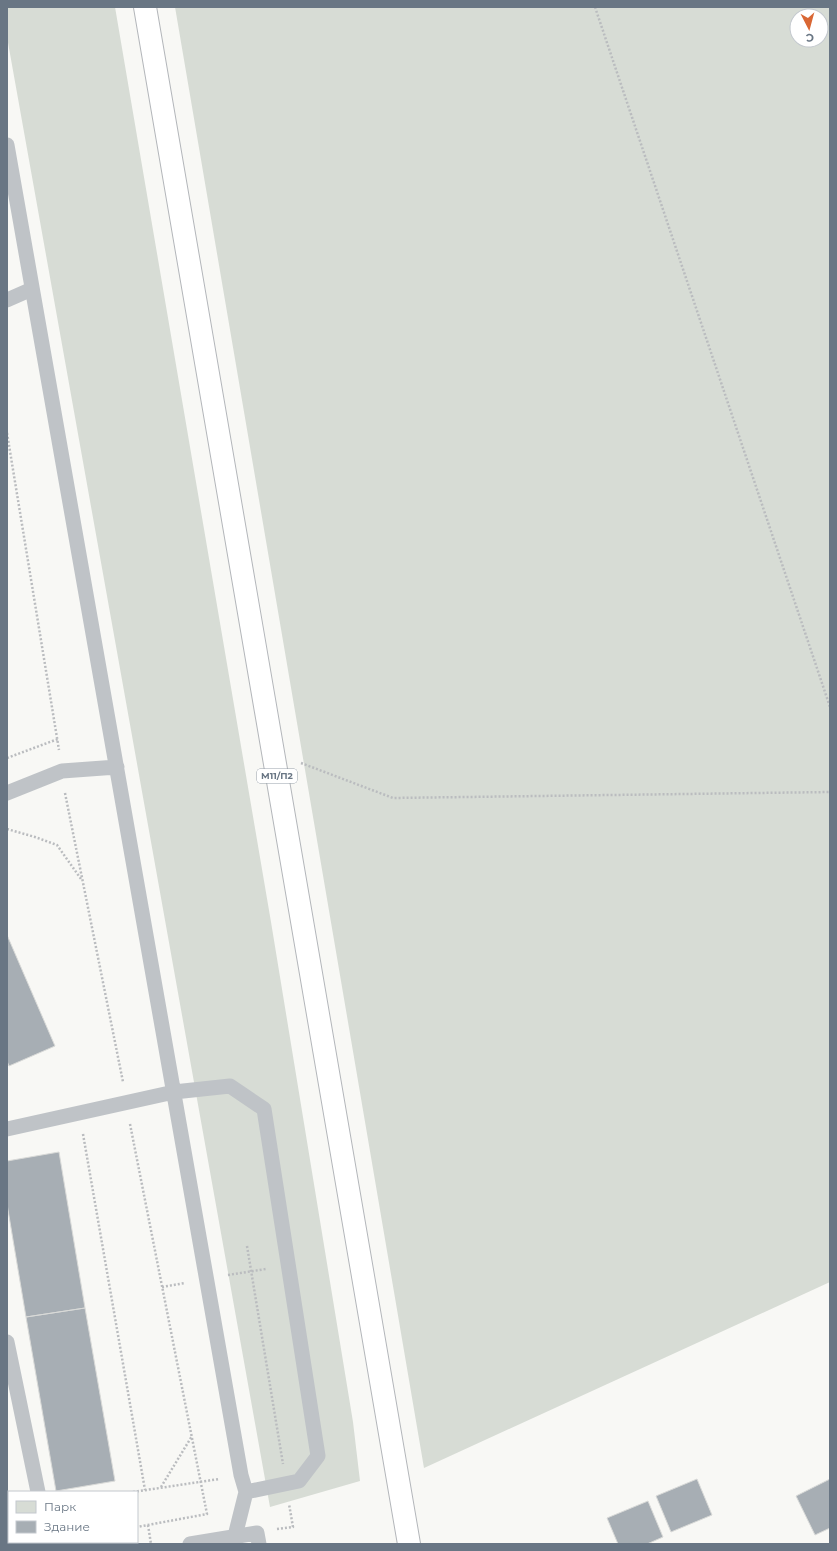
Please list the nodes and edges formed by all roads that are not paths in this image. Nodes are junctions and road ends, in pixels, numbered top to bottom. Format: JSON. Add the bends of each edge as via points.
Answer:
{"nodes":[{"id":1,"x":146,"y":7,"type":"edge"},
{"id":2,"x":7,"y":145,"type":"edge"},
{"id":3,"x":32,"y":289,"type":"junction"},
{"id":4,"x":7,"y":300,"type":"edge"},
{"id":5,"x":117,"y":767,"type":"junction"},
{"id":6,"x":7,"y":792,"type":"edge"},
{"id":7,"x":174,"y":1092,"type":"junction"},
{"id":8,"x":7,"y":1129,"type":"edge"},
{"id":9,"x":7,"y":1344,"type":"edge"},
{"id":10,"x":38,"y":1491,"type":"edge"},
{"id":11,"x":246,"y":1492,"type":"junction"},
{"id":12,"x":235,"y":1536,"type":"junction"},
{"id":13,"x":258,"y":1538,"type":"edge"},
{"id":14,"x":190,"y":1544,"type":"edge"},
{"id":15,"x":409,"y":1544,"type":"edge"}],
"edges":[{"from":1,"to":15,"type":"highway","number":"М11/П2"},
{"from":2,"to":3,"type":"lane"},
{"from":3,"to":4,"type":"lane"},
{"from":3,"to":5,"type":"lane"},
{"from":5,"to":6,"type":"lane","via":[[62,771]]},
{"from":5,"to":7,"type":"lane"},
{"from":7,"to":8,"type":"lane"},
{"from":7,"to":11,"type":"lane"},
{"from":7,"to":11,"type":"lane","via":[[230,1086],[264,1109],[318,1456],[299,1481]]},
{"from":9,"to":10,"type":"lane"},
{"from":11,"to":12,"type":"lane"},
{"from":12,"to":13,"type":"lane"},
{"from":12,"to":14,"type":"lane"}]}
